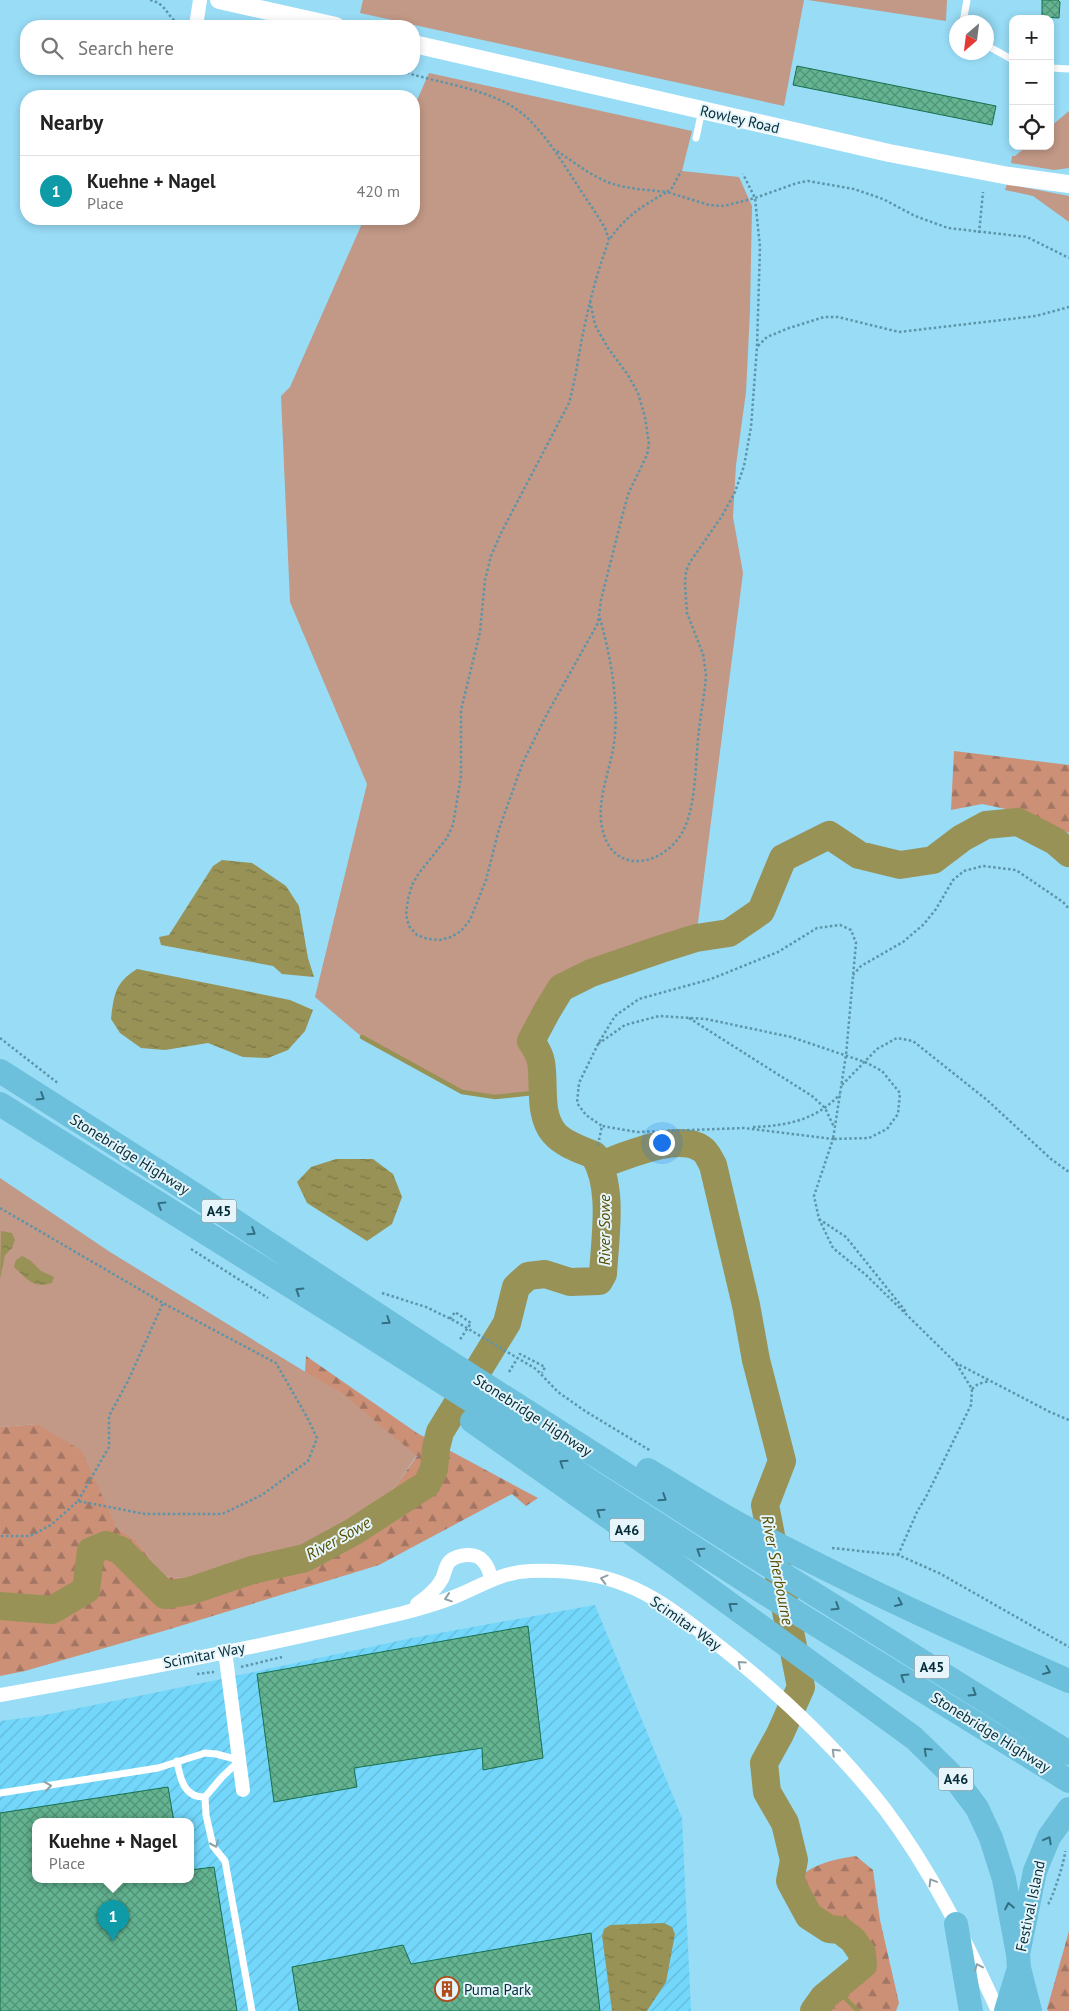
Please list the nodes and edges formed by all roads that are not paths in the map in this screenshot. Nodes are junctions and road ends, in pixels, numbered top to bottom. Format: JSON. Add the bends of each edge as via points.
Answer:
{"nodes":[{"id":1,"x":200,"y":0,"type":"edge"},
{"id":2,"x":219,"y":0,"type":"edge"},
{"id":3,"x":967,"y":0,"type":"edge"},
{"id":4,"x":964,"y":15,"type":"edge"},
{"id":5,"x":197,"y":20,"type":"edge"},
{"id":6,"x":309,"y":20,"type":"edge"},
{"id":7,"x":420,"y":45,"type":"edge"},
{"id":8,"x":994,"y":49,"type":"edge"},
{"id":9,"x":1009,"y":58,"type":"edge"},
{"id":10,"x":1054,"y":68,"type":"edge"},
{"id":11,"x":1069,"y":69,"type":"edge"},
{"id":12,"x":702,"y":110,"type":"junction"},
{"id":13,"x":696,"y":138,"type":"dead end"},
{"id":14,"x":1069,"y":184,"type":"edge"},
{"id":15,"x":0,"y":1071,"type":"edge"},
{"id":16,"x":0,"y":1104,"type":"edge"},
{"id":17,"x":499,"y":1399,"type":"junction"},
{"id":18,"x":747,"y":1540,"type":"junction"},
{"id":19,"x":492,"y":1579,"type":"junction"},
{"id":20,"x":407,"y":1612,"type":"junction"},
{"id":21,"x":225,"y":1651,"type":"junction"},
{"id":22,"x":1069,"y":1680,"type":"edge"},
{"id":23,"x":0,"y":1695,"type":"edge"},
{"id":24,"x":1069,"y":1753,"type":"edge"},
{"id":25,"x":240,"y":1760,"type":"junction"},
{"id":26,"x":177,"y":1761,"type":"junction"},
{"id":27,"x":1066,"y":1780,"type":"edge"},
{"id":28,"x":243,"y":1790,"type":"dead end"},
{"id":29,"x":0,"y":1794,"type":"edge"},
{"id":30,"x":205,"y":1797,"type":"junction"},
{"id":31,"x":1069,"y":1808,"type":"edge"},
{"id":32,"x":956,"y":1924,"type":"junction"},
{"id":33,"x":1019,"y":1961,"type":"junction"},
{"id":34,"x":252,"y":2011,"type":"edge"},
{"id":35,"x":970,"y":2011,"type":"edge"},
{"id":36,"x":998,"y":2011,"type":"edge"},
{"id":37,"x":1006,"y":2011,"type":"edge"},
{"id":38,"x":1030,"y":2011,"type":"edge"}],
"edges":[{"from":1,"to":5,"type":"street"},
{"from":2,"to":6,"type":"street"},
{"from":3,"to":4,"type":"lane"},
{"from":7,"to":12,"type":"street","name":"Rowley Road"},
{"from":8,"to":9,"type":"lane"},
{"from":10,"to":11,"type":"lane"},
{"from":12,"to":13,"type":"lane"},
{"from":12,"to":14,"type":"street","name":"Rowley Road","via":[[889,153]]},
{"from":15,"to":17,"type":"highway","name":"Stonebridge Highway","number":"A45","one_way":true,"via":[[437,1354]]},
{"from":17,"to":16,"type":"highway","name":"Stonebridge Highway","number":"A45","one_way":true,"via":[[430,1383],[340,1317]]},
{"from":17,"to":18,"type":"highway","name":"Stonebridge Highway","number":"A45","one_way":true},
{"from":27,"to":17,"type":"highway","name":"Stonebridge Highway","number":"A45","one_way":true,"via":[[584,1477]]},
{"from":33,"to":17,"type":"highway","number":"A46","one_way":true,"via":[[999,1860],[977,1808],[954,1776],[914,1738],[675,1564]]},
{"from":18,"to":22,"type":"highway","one_way":true,"via":[[792,1552]]},
{"from":18,"to":24,"type":"highway","name":"Stonebridge Highway","number":"A45","one_way":true,"via":[[794,1581]]},
{"from":19,"to":20,"type":"street","name":"Scimitar Way","one_way":true,"via":[[461,1594]]},
{"from":19,"to":20,"type":"street","name":"Scimitar Way","via":[[479,1558],[456,1557],[446,1566],[430,1595]]},
{"from":32,"to":19,"type":"street","name":"Scimitar Way","one_way":true,"via":[[911,1847],[843,1759],[731,1655],[670,1608],[627,1585],[597,1577],[525,1571]]},
{"from":20,"to":21,"type":"street","name":"Scimitar Way"},
{"from":21,"to":23,"type":"street","name":"Scimitar Way"},
{"from":21,"to":25,"type":"street"},
{"from":25,"to":26,"type":"lane","via":[[205,1753]]},
{"from":25,"to":28,"type":"street"},
{"from":25,"to":30,"type":"lane"},
{"from":29,"to":26,"type":"lane","one_way":true,"via":[[158,1768]]},
{"from":26,"to":30,"type":"lane","via":[[179,1776],[191,1795]]},
{"from":30,"to":34,"type":"lane","one_way":true,"via":[[213,1846],[225,1861]]},
{"from":33,"to":31,"type":"highway","name":"Festival Island","one_way":true,"via":[[1038,1863],[1049,1838]]},
{"from":32,"to":35,"type":"highway"},
{"from":36,"to":32,"type":"street","name":"Scimitar Way","one_way":true},
{"from":33,"to":37,"type":"highway"},
{"from":33,"to":38,"type":"highway","name":"Festival Island"}]}
